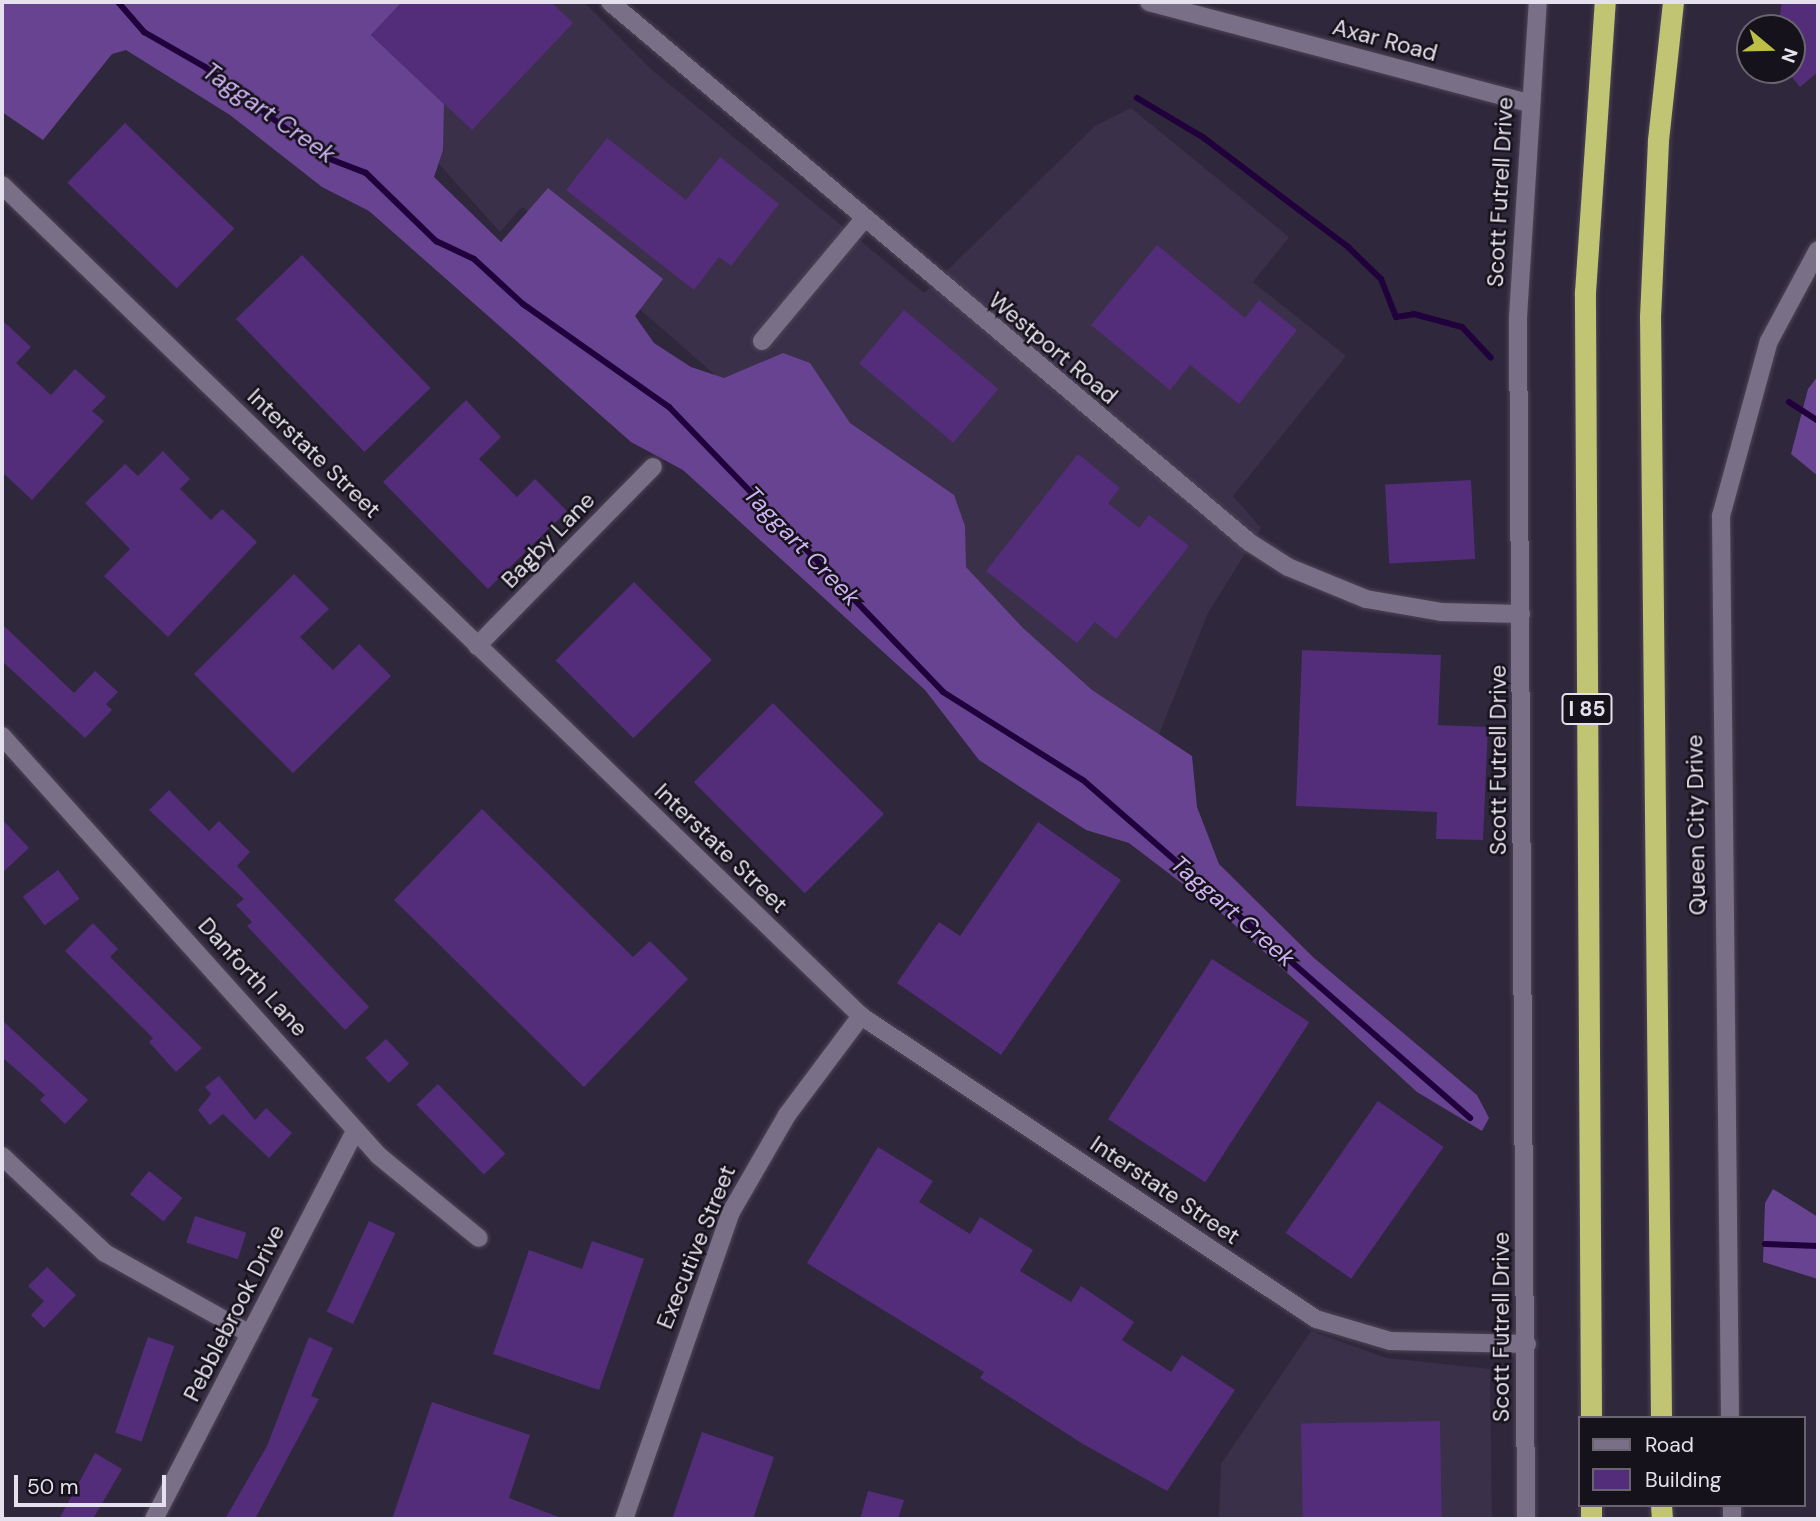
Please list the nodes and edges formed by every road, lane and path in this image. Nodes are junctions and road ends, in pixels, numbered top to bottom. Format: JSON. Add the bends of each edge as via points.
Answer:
{"nodes":[{"id":1,"x":610,"y":2,"type":"edge"},
{"id":2,"x":1149,"y":2,"type":"edge"},
{"id":3,"x":1538,"y":2,"type":"edge"},
{"id":4,"x":1605,"y":2,"type":"edge"},
{"id":5,"x":1673,"y":2,"type":"edge"},
{"id":6,"x":1528,"y":103,"type":"junction"},
{"id":7,"x":2,"y":185,"type":"edge"},
{"id":8,"x":863,"y":220,"type":"junction"},
{"id":9,"x":1818,"y":250,"type":"edge"},
{"id":10,"x":762,"y":341,"type":"dead end"},
{"id":11,"x":653,"y":467,"type":"dead end"},
{"id":12,"x":1521,"y":614,"type":"junction"},
{"id":13,"x":477,"y":646,"type":"junction"},
{"id":14,"x":2,"y":737,"type":"edge"},
{"id":15,"x":861,"y":1016,"type":"junction"},
{"id":16,"x":356,"y":1130,"type":"junction"},
{"id":17,"x":2,"y":1156,"type":"edge"},
{"id":18,"x":479,"y":1238,"type":"dead end"},
{"id":19,"x":250,"y":1334,"type":"junction"},
{"id":20,"x":1527,"y":1343,"type":"junction"},
{"id":21,"x":1591,"y":1416,"type":"edge"},
{"id":22,"x":1661,"y":1416,"type":"edge"},
{"id":23,"x":1730,"y":1416,"type":"edge"},
{"id":24,"x":155,"y":1519,"type":"edge"},
{"id":25,"x":624,"y":1519,"type":"edge"},
{"id":26,"x":1525,"y":1519,"type":"edge"}],
"edges":[{"from":1,"to":8,"type":"street","name":"Westport Road"},
{"from":2,"to":6,"type":"street","name":"Axar Road"},
{"from":3,"to":6,"type":"street","name":"Scott Futrell Drive"},
{"from":4,"to":21,"type":"highway","number":"I 85","via":[[1585,292]]},
{"from":5,"to":22,"type":"highway","via":[[1658,139],[1650,317]]},
{"from":6,"to":12,"type":"street","name":"Scott Futrell Drive","via":[[1518,317]]},
{"from":7,"to":13,"type":"street","name":"Interstate Street"},
{"from":8,"to":10,"type":"street"},
{"from":8,"to":12,"type":"street","name":"Westport Road","via":[[1249,542],[1288,567],[1391,605]]},
{"from":9,"to":23,"type":"street","name":"Queen City Drive","via":[[1769,341],[1721,516]]},
{"from":11,"to":13,"type":"street","name":"Bagby Lane"},
{"from":12,"to":20,"type":"street","name":"Scott Futrell Drive"},
{"from":13,"to":15,"type":"street","name":"Interstate Street"},
{"from":14,"to":16,"type":"street","name":"Danforth Lane"},
{"from":15,"to":20,"type":"street","name":"Interstate Street","via":[[1316,1319],[1390,1340]]},
{"from":15,"to":25,"type":"street","name":"Executive Street","via":[[787,1115],[732,1212]]},
{"from":16,"to":18,"type":"street","name":"Danforth Lane","via":[[417,1193]]},
{"from":16,"to":19,"type":"street","name":"Pebblebrook Drive"},
{"from":17,"to":19,"type":"street","via":[[105,1253]]},
{"from":19,"to":24,"type":"street","name":"Pebblebrook Drive"},
{"from":20,"to":26,"type":"street","name":"Scott Futrell Drive"}]}
